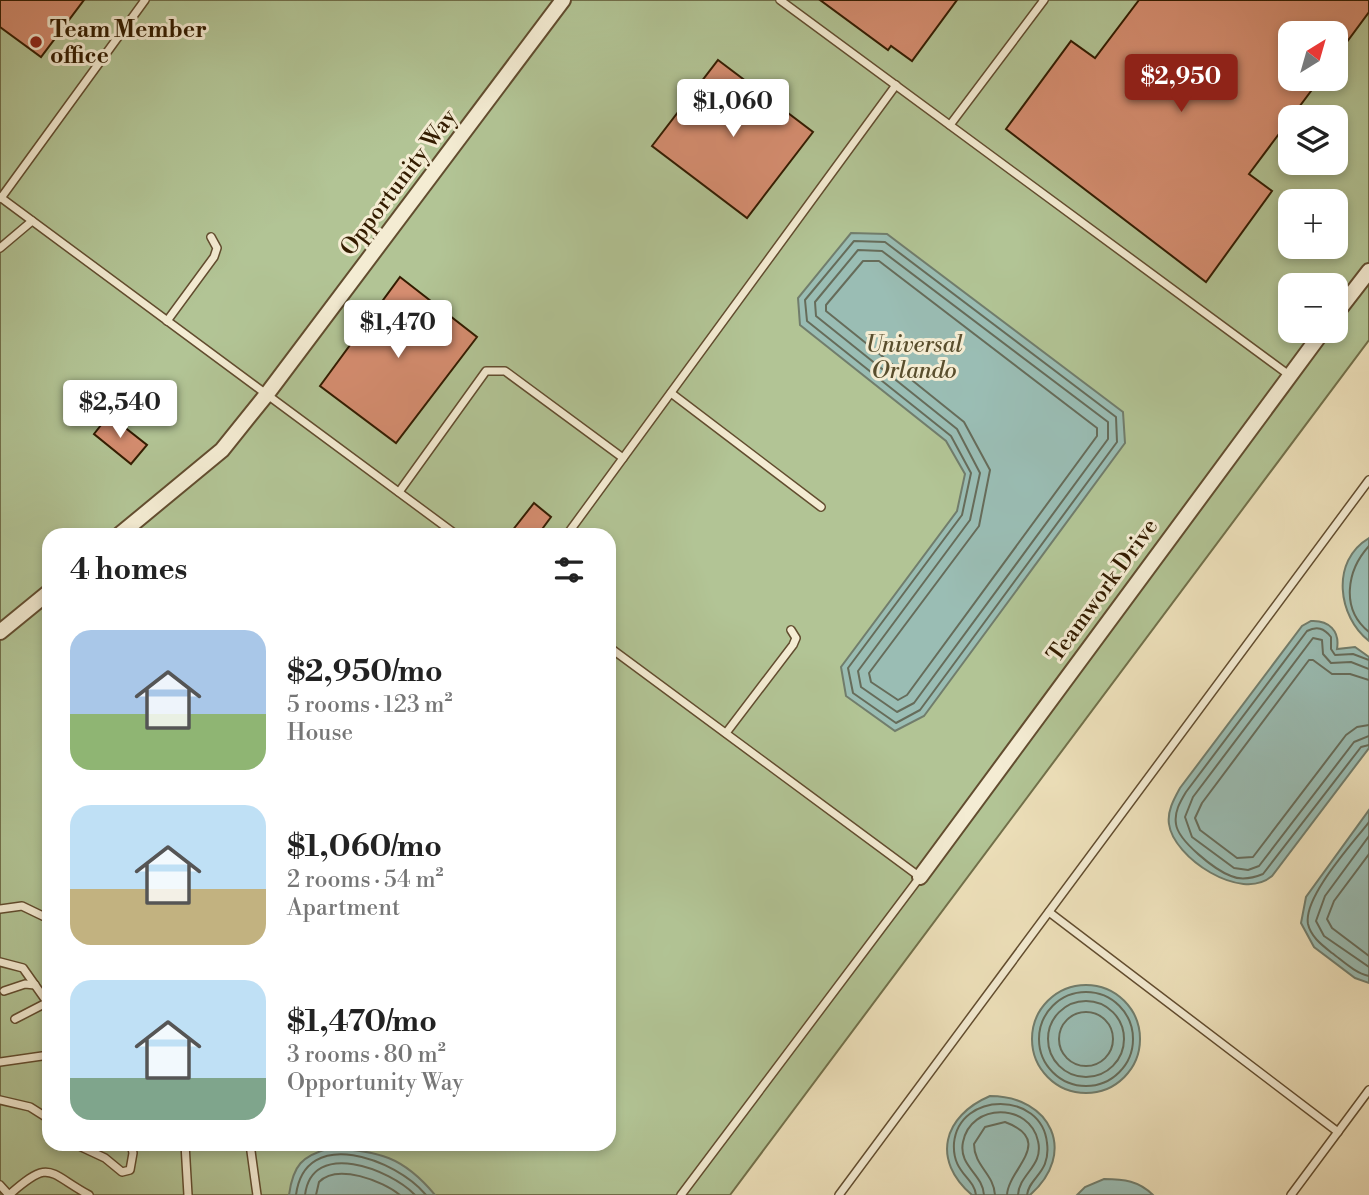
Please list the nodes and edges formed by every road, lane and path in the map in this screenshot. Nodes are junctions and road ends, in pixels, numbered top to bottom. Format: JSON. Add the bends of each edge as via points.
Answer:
{"nodes":[{"id":1,"x":145,"y":0,"type":"edge"},
{"id":2,"x":563,"y":0,"type":"edge"},
{"id":3,"x":780,"y":0,"type":"edge"},
{"id":4,"x":1044,"y":0,"type":"edge"},
{"id":5,"x":896,"y":85,"type":"junction"},
{"id":6,"x":950,"y":125,"type":"junction"},
{"id":7,"x":1,"y":197,"type":"edge"},
{"id":8,"x":32,"y":220,"type":"junction"},
{"id":9,"x":211,"y":237,"type":"dead end"},
{"id":10,"x":0,"y":248,"type":"edge"},
{"id":11,"x":1369,"y":271,"type":"edge"},
{"id":12,"x":1348,"y":298,"type":"edge"},
{"id":13,"x":167,"y":321,"type":"junction"},
{"id":14,"x":1314,"y":343,"type":"edge"},
{"id":15,"x":1289,"y":374,"type":"junction"},
{"id":16,"x":671,"y":393,"type":"junction"},
{"id":17,"x":267,"y":394,"type":"junction"},
{"id":18,"x":623,"y":458,"type":"junction"},
{"id":19,"x":1369,"y":480,"type":"edge"},
{"id":20,"x":399,"y":492,"type":"junction"},
{"id":21,"x":821,"y":506,"type":"dead end"},
{"id":22,"x":128,"y":528,"type":"edge"},
{"id":23,"x":447,"y":528,"type":"edge"},
{"id":24,"x":572,"y":528,"type":"edge"},
{"id":25,"x":42,"y":598,"type":"edge"},
{"id":26,"x":791,"y":630,"type":"dead end"},
{"id":27,"x":0,"y":632,"type":"edge"},
{"id":28,"x":616,"y":652,"type":"edge"},
{"id":29,"x":726,"y":733,"type":"junction"},
{"id":30,"x":920,"y":877,"type":"junction"},
{"id":31,"x":0,"y":909,"type":"edge"},
{"id":32,"x":1049,"y":912,"type":"junction"},
{"id":33,"x":42,"y":916,"type":"edge"},
{"id":34,"x":0,"y":962,"type":"edge"},
{"id":35,"x":34,"y":985,"type":"junction"},
{"id":36,"x":4,"y":991,"type":"dead end"},
{"id":37,"x":42,"y":995,"type":"edge"},
{"id":38,"x":42,"y":1005,"type":"edge"},
{"id":39,"x":15,"y":1019,"type":"dead end"},
{"id":40,"x":42,"y":1056,"type":"edge"},
{"id":41,"x":0,"y":1062,"type":"edge"},
{"id":42,"x":1369,"y":1090,"type":"edge"},
{"id":43,"x":0,"y":1100,"type":"edge"},
{"id":44,"x":42,"y":1115,"type":"edge"},
{"id":45,"x":1338,"y":1132,"type":"junction"},
{"id":46,"x":90,"y":1151,"type":"edge"},
{"id":47,"x":132,"y":1151,"type":"edge"},
{"id":48,"x":185,"y":1151,"type":"edge"},
{"id":49,"x":251,"y":1151,"type":"edge"},
{"id":50,"x":0,"y":1185,"type":"edge"},
{"id":51,"x":9,"y":1195,"type":"edge"},
{"id":52,"x":89,"y":1195,"type":"edge"},
{"id":53,"x":188,"y":1195,"type":"edge"},
{"id":54,"x":257,"y":1195,"type":"edge"},
{"id":55,"x":681,"y":1195,"type":"edge"},
{"id":56,"x":839,"y":1195,"type":"edge"},
{"id":57,"x":1291,"y":1195,"type":"edge"}],
"edges":[{"from":1,"to":7,"type":"lane"},
{"from":2,"to":17,"type":"street","name":"Opportunity Way"},
{"from":3,"to":5,"type":"lane"},
{"from":4,"to":6,"type":"lane"},
{"from":5,"to":6,"type":"lane"},
{"from":5,"to":16,"type":"lane"},
{"from":6,"to":15,"type":"lane"},
{"from":7,"to":8,"type":"lane"},
{"from":8,"to":10,"type":"lane"},
{"from":8,"to":13,"type":"lane"},
{"from":9,"to":13,"type":"lane","via":[[217,248],[214,257]]},
{"from":11,"to":12,"type":"street"},
{"from":13,"to":17,"type":"lane"},
{"from":14,"to":15,"type":"street","name":"Teamwork Drive"},
{"from":15,"to":30,"type":"street","name":"Teamwork Drive"},
{"from":16,"to":18,"type":"lane"},
{"from":16,"to":21,"type":"lane"},
{"from":17,"to":20,"type":"lane"},
{"from":17,"to":22,"type":"street","name":"Opportunity Way","via":[[222,450]]},
{"from":18,"to":20,"type":"lane","via":[[505,371],[486,371]]},
{"from":18,"to":24,"type":"lane"},
{"from":19,"to":32,"type":"lane"},
{"from":20,"to":23,"type":"lane"},
{"from":25,"to":27,"type":"street"},
{"from":26,"to":29,"type":"lane","via":[[796,638],[793,645]]},
{"from":28,"to":29,"type":"lane"},
{"from":29,"to":30,"type":"lane"},
{"from":30,"to":55,"type":"lane"},
{"from":31,"to":33,"type":"lane","via":[[22,906]]},
{"from":32,"to":45,"type":"lane"},
{"from":32,"to":56,"type":"lane"},
{"from":34,"to":35,"type":"lane","via":[[23,968]]},
{"from":35,"to":36,"type":"lane"},
{"from":35,"to":37,"type":"lane"},
{"from":38,"to":39,"type":"lane"},
{"from":40,"to":41,"type":"lane"},
{"from":42,"to":45,"type":"lane"},
{"from":43,"to":44,"type":"lane"},
{"from":45,"to":57,"type":"lane"},
{"from":46,"to":47,"type":"lane","via":[[122,1172],[133,1165]]},
{"from":48,"to":53,"type":"lane"},
{"from":49,"to":54,"type":"lane"},
{"from":50,"to":51,"type":"lane"},
{"from":51,"to":52,"type":"lane","via":[[37,1172],[47,1171]]}]}
